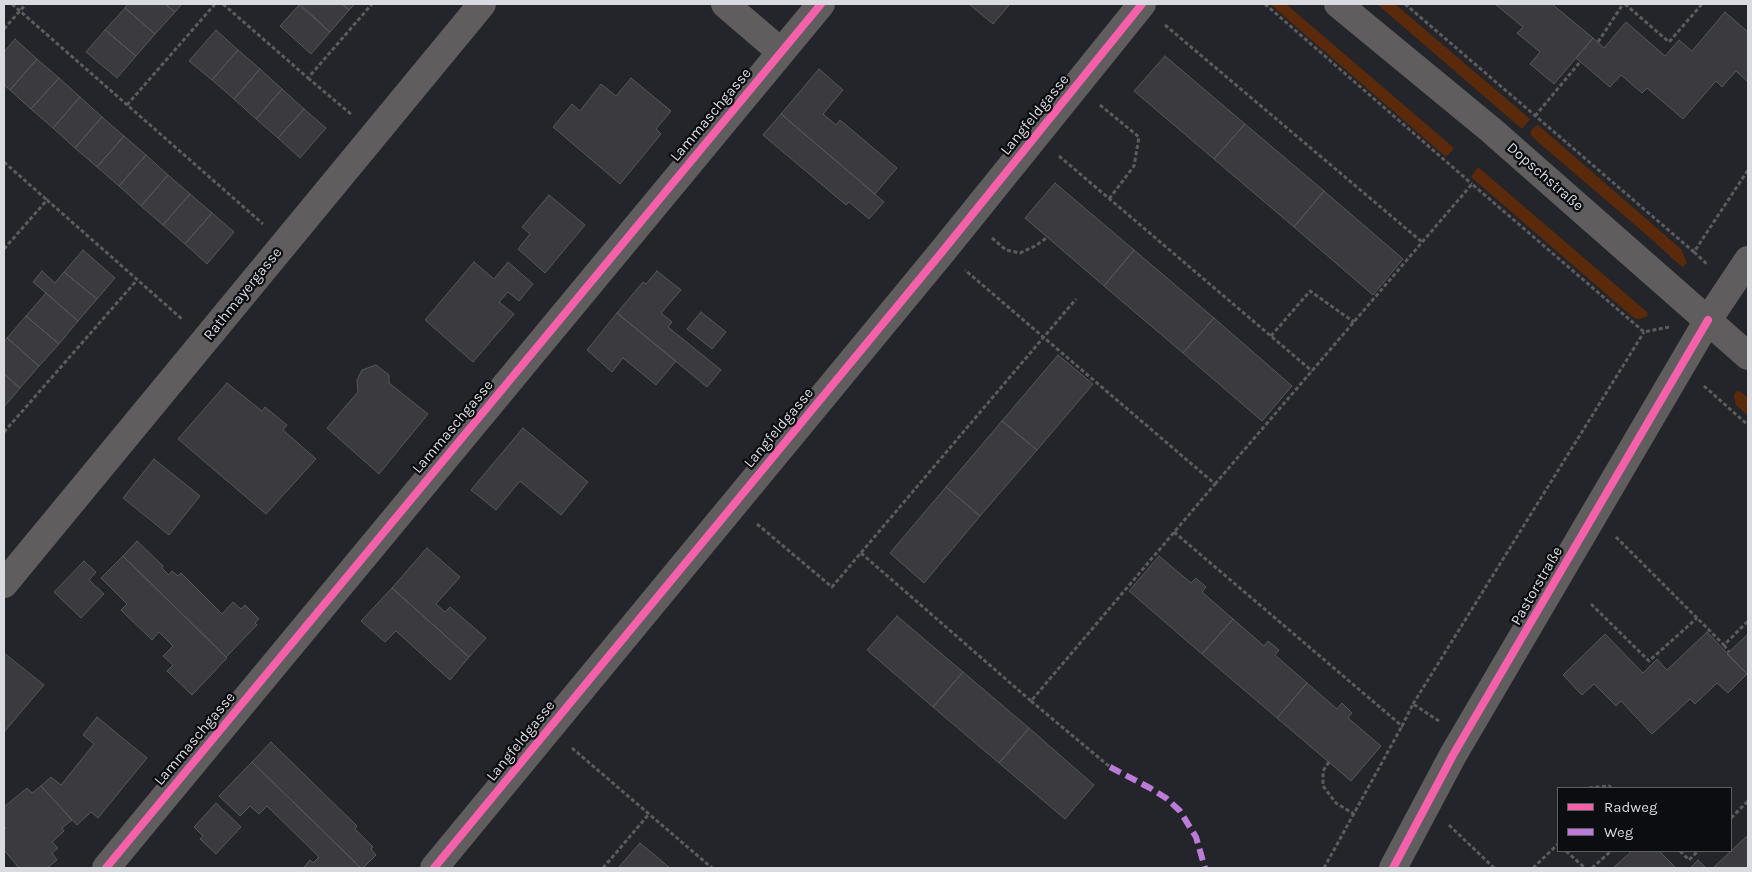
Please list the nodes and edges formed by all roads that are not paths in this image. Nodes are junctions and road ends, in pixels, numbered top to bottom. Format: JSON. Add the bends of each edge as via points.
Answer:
{"nodes":[{"id":1,"x":482,"y":4,"type":"edge"},
{"id":2,"x":725,"y":4,"type":"edge"},
{"id":3,"x":821,"y":4,"type":"edge"},
{"id":4,"x":1142,"y":4,"type":"edge"},
{"id":5,"x":1338,"y":4,"type":"edge"},
{"id":6,"x":781,"y":52,"type":"junction"},
{"id":7,"x":1748,"y":260,"type":"edge"},
{"id":8,"x":1708,"y":320,"type":"junction"},
{"id":9,"x":1748,"y":356,"type":"edge"},
{"id":10,"x":4,"y":584,"type":"edge"},
{"id":11,"x":106,"y":868,"type":"edge"},
{"id":12,"x":434,"y":868,"type":"edge"},
{"id":13,"x":1393,"y":868,"type":"edge"}],
"edges":[{"from":1,"to":10,"type":"street","name":"Rathmayergasse"},
{"from":2,"to":6,"type":"street"},
{"from":3,"to":6,"type":"street","name":"Lammaschgasse"},
{"from":4,"to":12,"type":"street","name":"Langfeldgasse"},
{"from":5,"to":8,"type":"street","name":"Dopschstraße","via":[[1491,130]]},
{"from":6,"to":11,"type":"street","name":"Lammaschgasse"},
{"from":7,"to":8,"type":"street","name":"Pastorstraße"},
{"from":8,"to":9,"type":"street","name":"Dopschstraße"},
{"from":8,"to":13,"type":"street","name":"Pastorstraße","via":[[1464,736]]}]}
